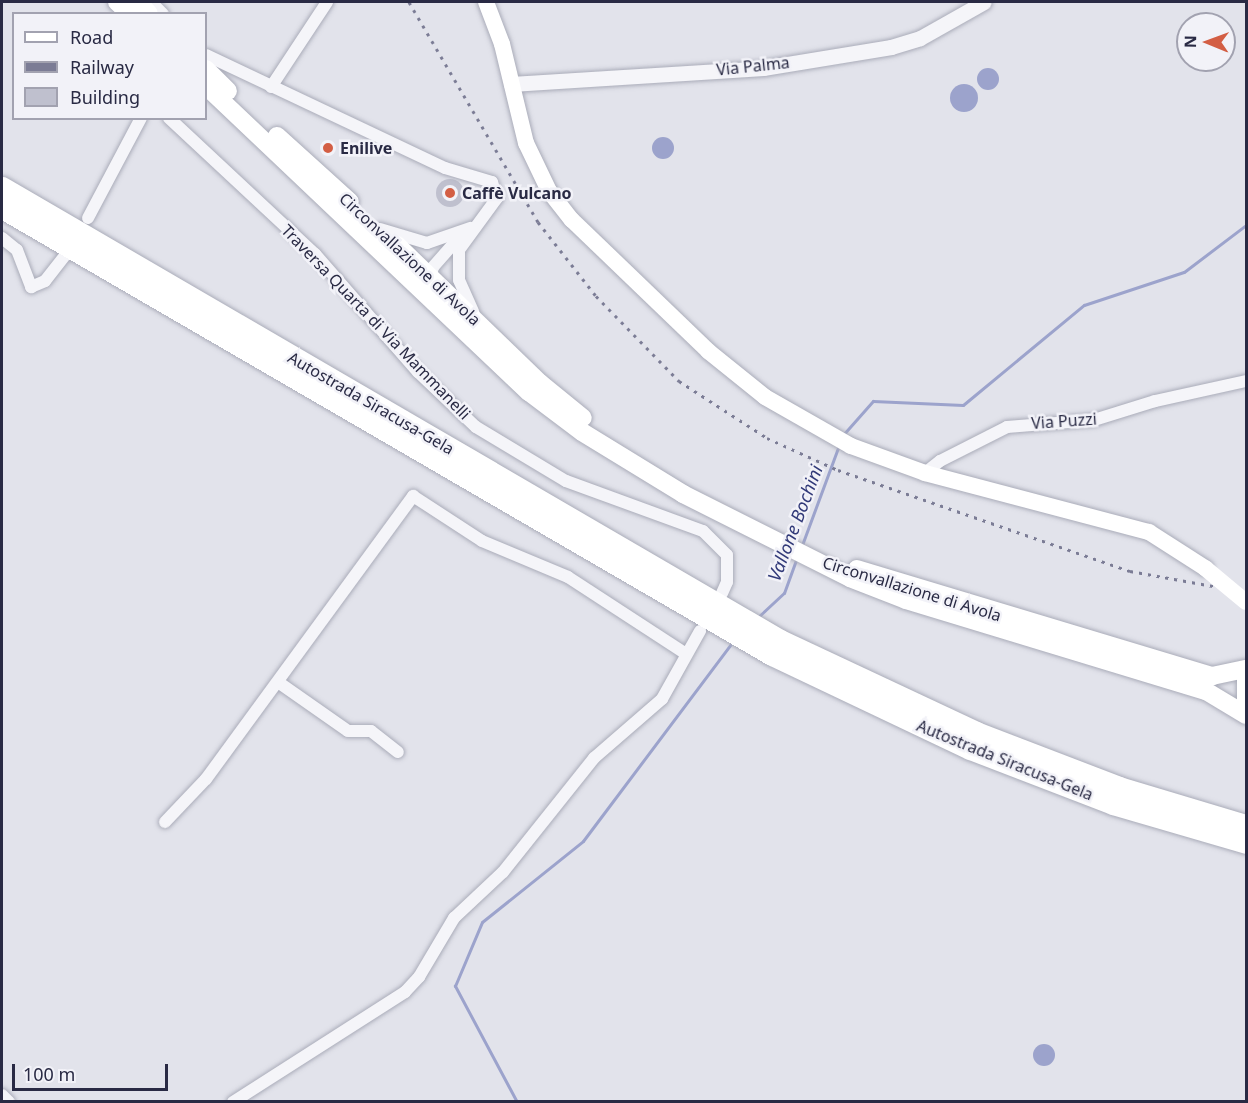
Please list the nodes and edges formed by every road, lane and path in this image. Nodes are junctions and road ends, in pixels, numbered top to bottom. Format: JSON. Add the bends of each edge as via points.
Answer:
{"nodes":[{"id":1,"x":327,"y":2,"type":"edge"},
{"id":2,"x":486,"y":2,"type":"edge"},
{"id":3,"x":984,"y":2,"type":"edge"},
{"id":4,"x":207,"y":55,"type":"edge"},
{"id":5,"x":207,"y":70,"type":"edge"},
{"id":6,"x":511,"y":84,"type":"junction"},
{"id":7,"x":271,"y":87,"type":"junction"},
{"id":8,"x":208,"y":90,"type":"edge"},
{"id":9,"x":140,"y":120,"type":"edge"},
{"id":10,"x":171,"y":120,"type":"edge"},
{"id":11,"x":2,"y":187,"type":"edge"},
{"id":12,"x":2,"y":208,"type":"edge"},
{"id":13,"x":88,"y":218,"type":"dead end"},
{"id":14,"x":380,"y":229,"type":"junction"},
{"id":15,"x":467,"y":232,"type":"junction"},
{"id":16,"x":2,"y":238,"type":"edge"},
{"id":17,"x":64,"y":257,"type":"dead end"},
{"id":18,"x":424,"y":283,"type":"junction"},
{"id":19,"x":481,"y":326,"type":"junction"},
{"id":20,"x":1246,"y":381,"type":"edge"},
{"id":21,"x":614,"y":449,"type":"junction"},
{"id":22,"x":925,"y":474,"type":"junction"},
{"id":23,"x":814,"y":559,"type":"junction"},
{"id":24,"x":722,"y":593,"type":"dead end"},
{"id":25,"x":1246,"y":602,"type":"edge"},
{"id":26,"x":735,"y":625,"type":"junction"},
{"id":27,"x":700,"y":631,"type":"dead end"},
{"id":28,"x":776,"y":647,"type":"junction"},
{"id":29,"x":686,"y":654,"type":"junction"},
{"id":30,"x":1246,"y":669,"type":"edge"},
{"id":31,"x":1246,"y":677,"type":"edge"},
{"id":32,"x":278,"y":682,"type":"junction"},
{"id":33,"x":1246,"y":706,"type":"edge"},
{"id":34,"x":1246,"y":715,"type":"edge"},
{"id":35,"x":398,"y":752,"type":"dead end"},
{"id":36,"x":165,"y":822,"type":"dead end"},
{"id":37,"x":1246,"y":825,"type":"edge"},
{"id":38,"x":1246,"y":843,"type":"edge"},
{"id":39,"x":2,"y":1095,"type":"edge"},
{"id":40,"x":9,"y":1101,"type":"edge"},
{"id":41,"x":233,"y":1101,"type":"edge"}],
"edges":[{"from":1,"to":7,"type":"street"},
{"from":2,"to":6,"type":"main road"},
{"from":3,"to":6,"type":"street","name":"Via Palma","via":[[920,38],[891,47],[763,68]]},
{"from":4,"to":7,"type":"street"},
{"from":5,"to":14,"type":"main road","name":"Circonvallazione di Avola"},
{"from":6,"to":22,"type":"main road","via":[[537,171],[572,220],[708,351],[765,397],[824,432]]},
{"from":7,"to":15,"type":"street","via":[[446,168],[492,182],[497,198]]},
{"from":8,"to":18,"type":"main road","name":"Circonvallazione di Avola"},
{"from":9,"to":13,"type":"street"},
{"from":10,"to":24,"type":"street","name":"Traversa Quarta di Via Mammanelli","via":[[315,254],[418,372],[476,427],[566,481],[651,508],[711,537],[727,555],[727,582]]},
{"from":11,"to":26,"type":"highway","name":"Autostrada Siracusa-Gela"},
{"from":12,"to":26,"type":"highway","name":"Autostrada Siracusa-Gela"},
{"from":14,"to":15,"type":"street","via":[[419,243]]},
{"from":14,"to":18,"type":"main road","name":"Circonvallazione di Avola"},
{"from":15,"to":18,"type":"street"},
{"from":15,"to":19,"type":"street","via":[[459,280]]},
{"from":16,"to":17,"type":"street","via":[[17,250],[31,287],[45,281]]},
{"from":18,"to":19,"type":"main road","name":"Circonvallazione di Avola"},
{"from":18,"to":21,"type":"main road","name":"Circonvallazione di Avola","via":[[529,392],[582,432]]},
{"from":19,"to":21,"type":"main road","name":"Circonvallazione di Avola"},
{"from":20,"to":22,"type":"street","name":"Via Puzzi","via":[[1174,396],[1094,420],[1007,426],[940,461]]},
{"from":21,"to":23,"type":"main road","name":"Circonvallazione di Avola","via":[[683,494]]},
{"from":22,"to":25,"type":"main road","bridge":true,"via":[[1149,532]]},
{"from":23,"to":30,"type":"main road","name":"Circonvallazione di Avola","via":[[1212,676]]},
{"from":23,"to":34,"type":"main road","name":"Circonvallazione di Avola","via":[[906,600],[1206,691]]},
{"from":26,"to":28,"type":"highway"},
{"from":27,"to":29,"type":"street"},
{"from":28,"to":37,"type":"highway","name":"Autostrada Siracusa-Gela","via":[[976,732],[1119,787]]},
{"from":28,"to":38,"type":"highway","name":"Autostrada Siracusa-Gela","via":[[970,749],[1113,804]]},
{"from":29,"to":32,"type":"street","via":[[568,577],[482,541],[414,496]]},
{"from":29,"to":41,"type":"street","via":[[662,699],[594,758],[503,872],[454,918],[419,977],[405,992]]},
{"from":31,"to":33,"type":"main road"},
{"from":32,"to":35,"type":"street","via":[[348,731],[371,731]]},
{"from":32,"to":36,"type":"street","via":[[206,779]]},
{"from":39,"to":40,"type":"street"}]}
